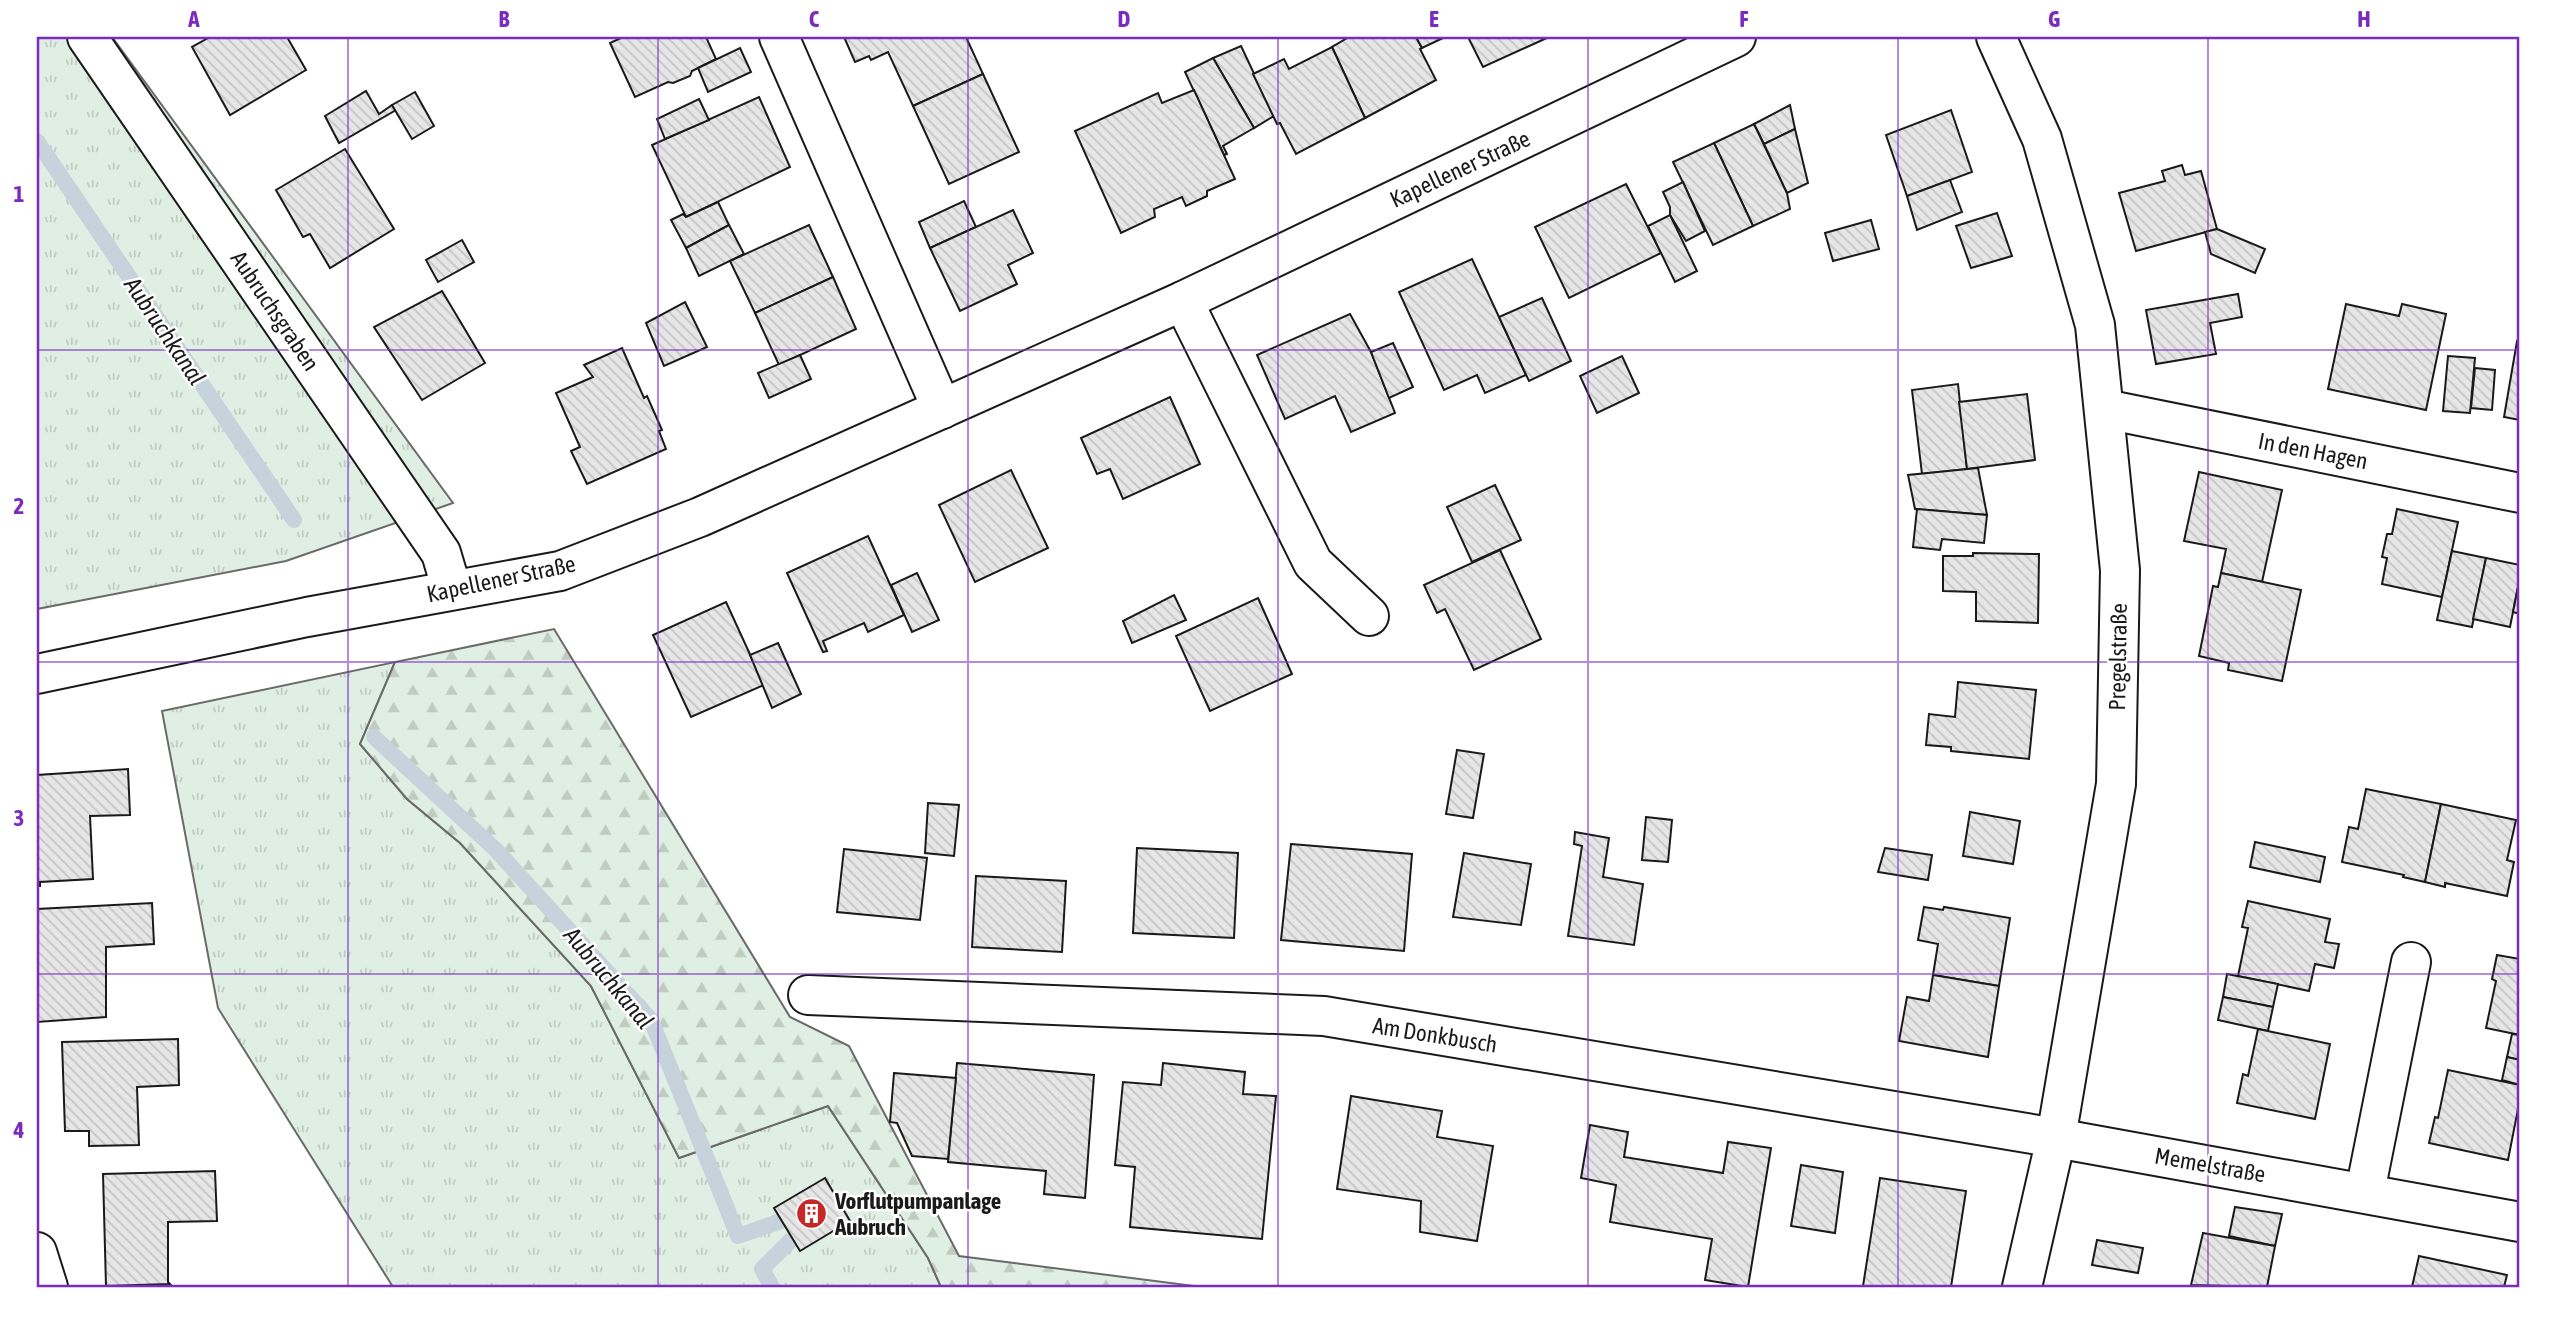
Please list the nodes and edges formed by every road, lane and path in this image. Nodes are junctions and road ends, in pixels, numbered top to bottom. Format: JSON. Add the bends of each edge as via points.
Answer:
{"nodes":[{"id":1,"x":87,"y":37,"type":"edge"},
{"id":2,"x":779,"y":37,"type":"edge"},
{"id":3,"x":1736,"y":37,"type":"edge"},
{"id":4,"x":1996,"y":37,"type":"edge"},
{"id":5,"x":1183,"y":301,"type":"junction"},
{"id":6,"x":942,"y":409,"type":"junction"},
{"id":7,"x":2105,"y":409,"type":"junction"},
{"id":8,"x":2520,"y":493,"type":"edge"},
{"id":9,"x":452,"y":590,"type":"junction"},
{"id":10,"x":1369,"y":616,"type":"dead end"},
{"id":11,"x":37,"y":674,"type":"edge"},
{"id":12,"x":2411,"y":962,"type":"dead end"},
{"id":13,"x":808,"y":995,"type":"dead end"},
{"id":14,"x":2056,"y":1138,"type":"junction"},
{"id":15,"x":2365,"y":1192,"type":"junction"},
{"id":16,"x":2520,"y":1222,"type":"edge"},
{"id":17,"x":37,"y":1252,"type":"edge"},
{"id":18,"x":48,"y":1287,"type":"edge"},
{"id":19,"x":2022,"y":1287,"type":"edge"}],
"edges":[{"from":1,"to":9,"type":"street","name":"Aubruchsgraben","via":[[441,552]]},
{"from":2,"to":6,"type":"street"},
{"from":3,"to":5,"type":"street","name":"Kapellener Straße"},
{"from":4,"to":7,"type":"street","name":"Pregelstraße","via":[[2042,139],[2095,325]]},
{"from":5,"to":6,"type":"street","name":"Kapellener Straße"},
{"from":5,"to":10,"type":"street","via":[[1313,563]]},
{"from":6,"to":9,"type":"street","name":"Kapellener Straße","via":[[700,517],[560,570]]},
{"from":7,"to":8,"type":"street","name":"In den Hagen"},
{"from":7,"to":14,"type":"street","name":"Pregelstraße","via":[[2120,570],[2116,784]]},
{"from":9,"to":11,"type":"street","name":"Kapellener Straße"},
{"from":12,"to":15,"type":"street"},
{"from":13,"to":14,"type":"street","name":"Am Donkbusch","via":[[1324,1016]]},
{"from":14,"to":15,"type":"street","name":"Memelstraße"},
{"from":14,"to":19,"type":"street","name":"Pregelstraße"},
{"from":15,"to":16,"type":"street","name":"Memelstraße"},
{"from":17,"to":18,"type":"street"}]}
